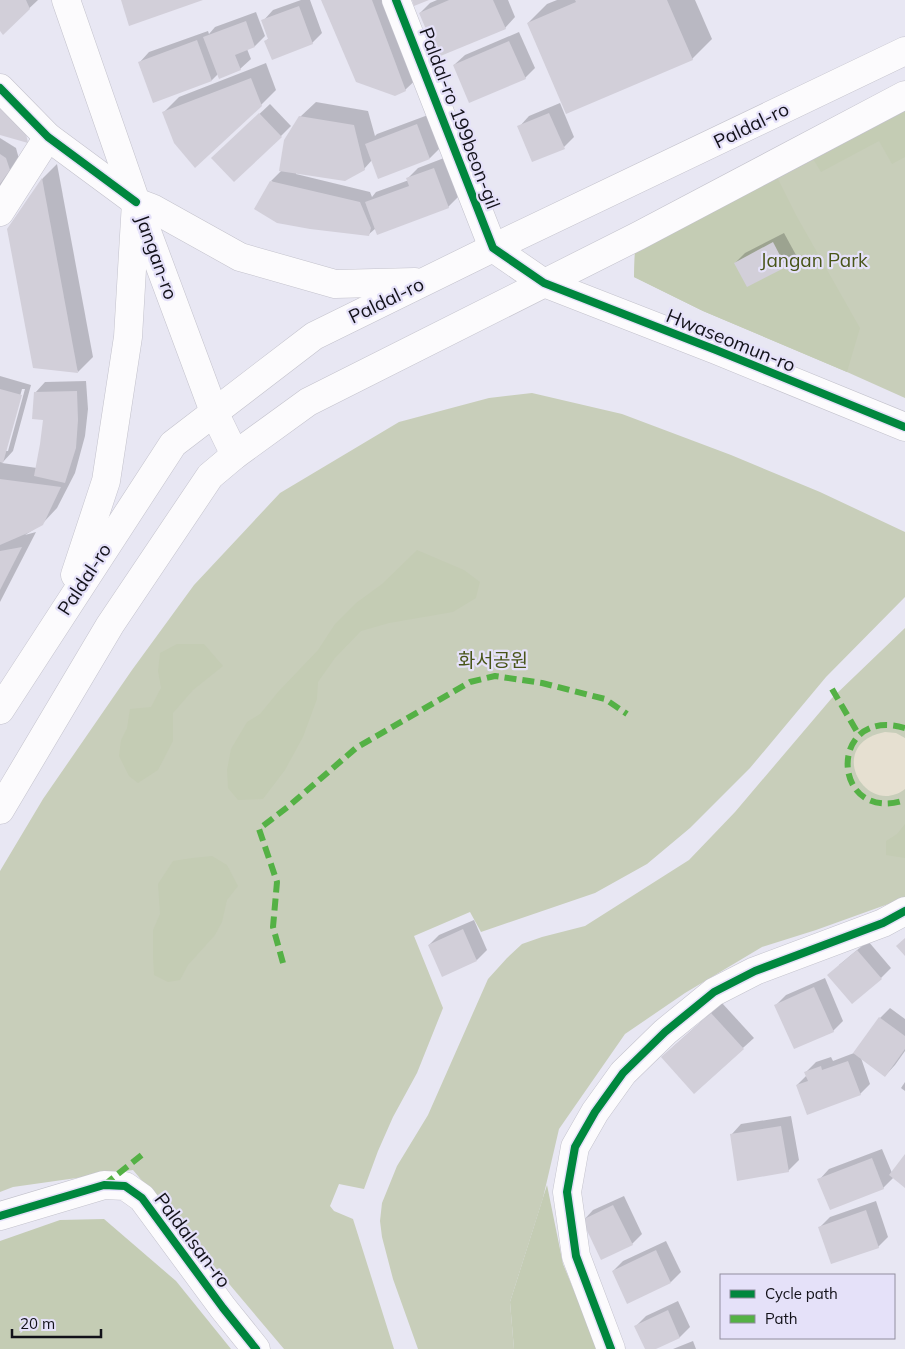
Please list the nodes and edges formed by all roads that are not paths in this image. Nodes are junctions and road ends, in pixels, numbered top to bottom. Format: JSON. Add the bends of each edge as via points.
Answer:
{"nodes":[{"id":1,"x":66,"y":0,"type":"edge"},
{"id":2,"x":396,"y":0,"type":"edge"},
{"id":3,"x":905,"y":52,"type":"edge"},
{"id":4,"x":0,"y":88,"type":"edge"},
{"id":5,"x":905,"y":95,"type":"edge"},
{"id":6,"x":48,"y":138,"type":"junction"},
{"id":7,"x":136,"y":202,"type":"junction"},
{"id":8,"x":0,"y":212,"type":"edge"},
{"id":9,"x":493,"y":248,"type":"junction"},
{"id":10,"x":425,"y":281,"type":"junction"},
{"id":11,"x":544,"y":284,"type":"junction"},
{"id":12,"x":214,"y":412,"type":"junction"},
{"id":13,"x":905,"y":427,"type":"edge"},
{"id":14,"x":235,"y":455,"type":"junction"},
{"id":15,"x":64,"y":610,"type":"junction"},
{"id":16,"x":0,"y":710,"type":"edge"},
{"id":17,"x":0,"y":810,"type":"edge"},
{"id":18,"x":905,"y":911,"type":"edge"},
{"id":19,"x":0,"y":1216,"type":"edge"},
{"id":20,"x":256,"y":1349,"type":"edge"},
{"id":21,"x":611,"y":1349,"type":"edge"}],
"edges":[{"from":1,"to":7,"type":"main road","name":"Jangan-ro"},
{"from":2,"to":9,"type":"main road","name":"Paldal-ro 199beon-gil"},
{"from":3,"to":9,"type":"main road","name":"Paldal-ro"},
{"from":4,"to":6,"type":"main road"},
{"from":5,"to":11,"type":"main road"},
{"from":6,"to":7,"type":"main road"},
{"from":6,"to":8,"type":"main road"},
{"from":7,"to":10,"type":"main road","via":[[240,257],[335,284]]},
{"from":7,"to":12,"type":"main road","name":"Jangan-ro"},
{"from":7,"to":15,"type":"main road","via":[[128,337],[106,481]]},
{"from":9,"to":10,"type":"main road","name":"Paldal-ro"},
{"from":9,"to":11,"type":"main road","name":"Hwaseomun-ro"},
{"from":10,"to":12,"type":"main road","name":"Paldal-ro","via":[[314,336]]},
{"from":11,"to":13,"type":"main road","name":"Hwaseomun-ro"},
{"from":11,"to":14,"type":"main road","via":[[308,402]]},
{"from":12,"to":14,"type":"main road","name":"Jangan-ro"},
{"from":12,"to":15,"type":"main road","name":"Paldal-ro","via":[[173,444]]},
{"from":14,"to":17,"type":"main road","via":[[210,476],[110,625]]},
{"from":15,"to":16,"type":"main road","name":"Paldal-ro"},
{"from":18,"to":21,"type":"main road","via":[[883,923],[755,971],[714,992],[665,1032],[623,1073],[594,1112],[575,1147],[567,1192],[576,1256]]},
{"from":19,"to":20,"type":"main road","name":"Paldalsan-ro","via":[[104,1185],[125,1186],[142,1198]]}]}
